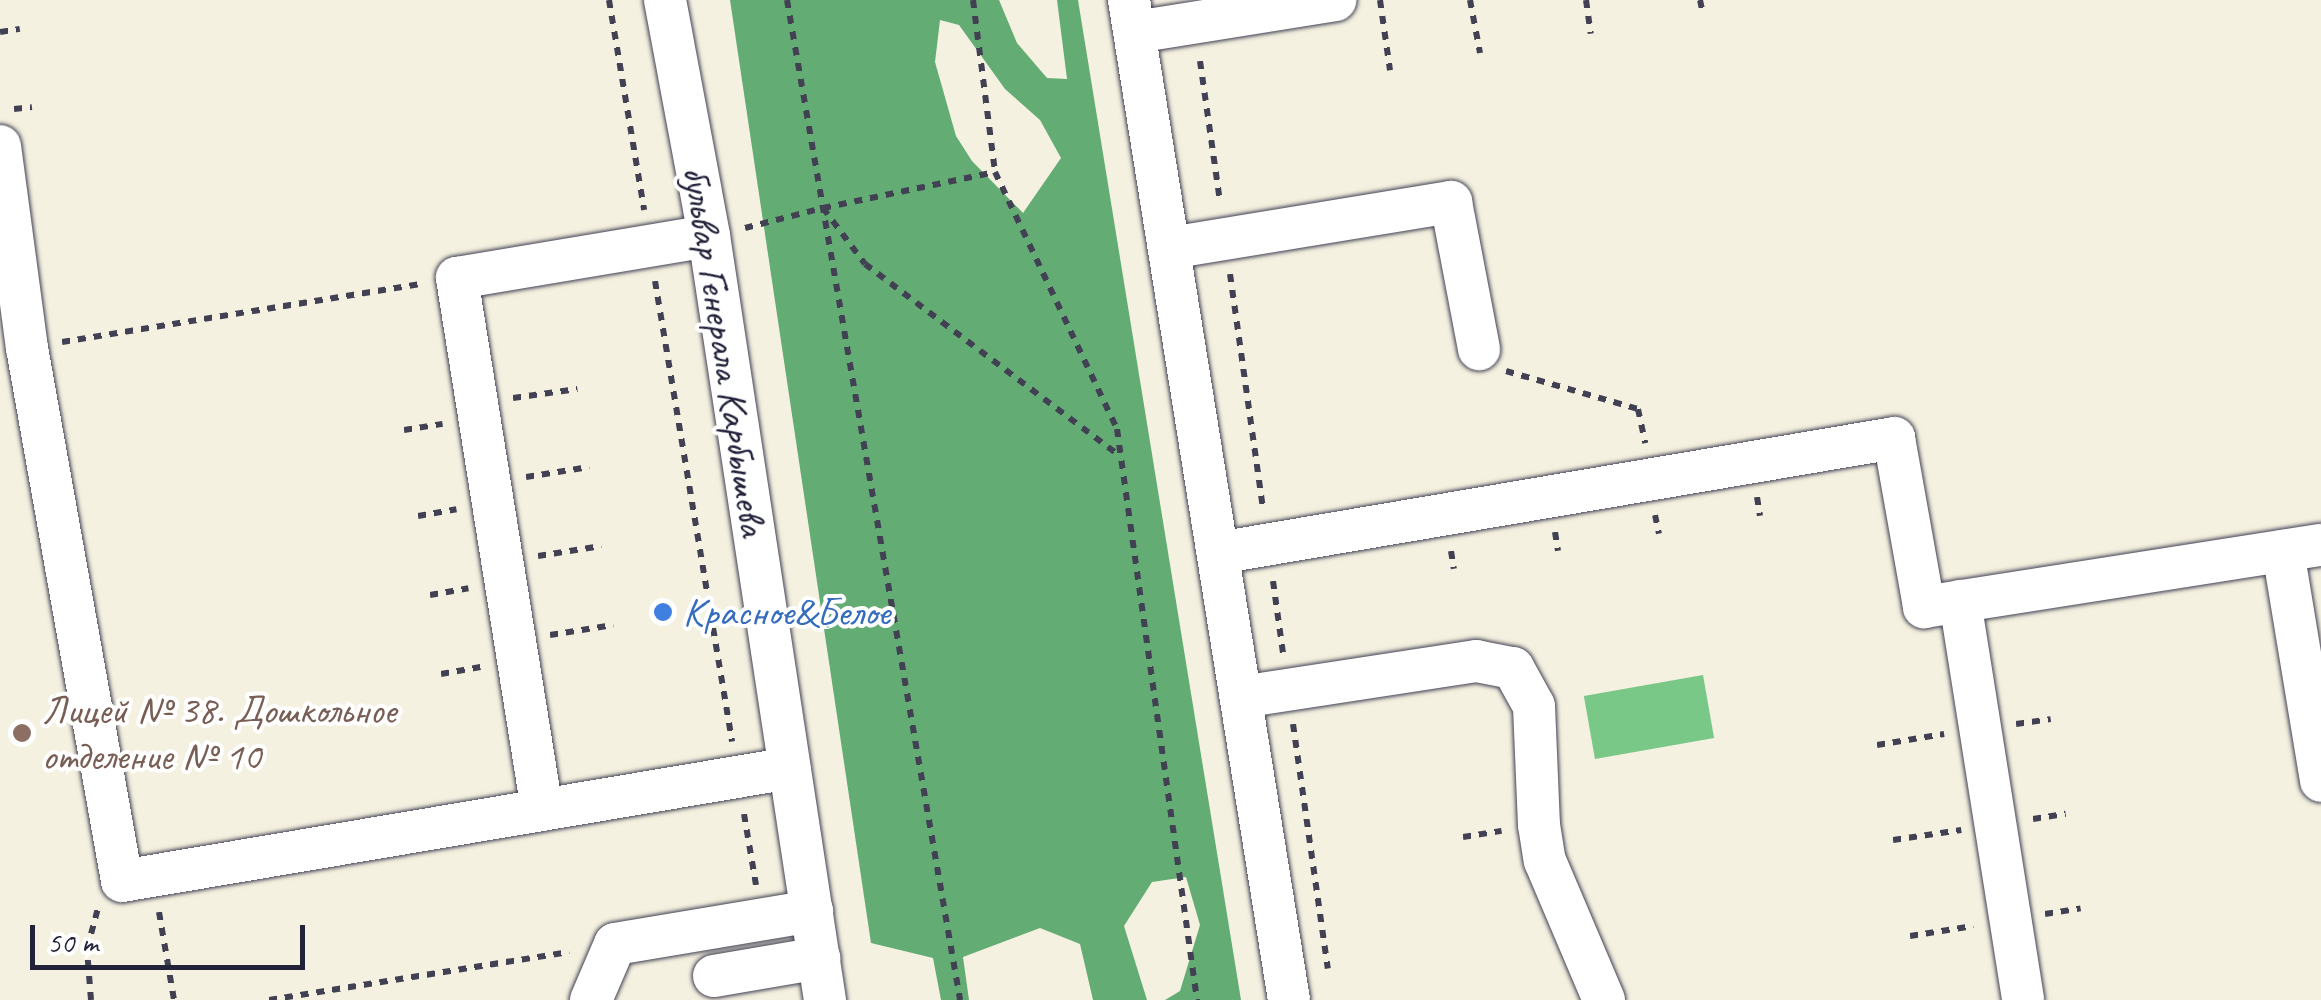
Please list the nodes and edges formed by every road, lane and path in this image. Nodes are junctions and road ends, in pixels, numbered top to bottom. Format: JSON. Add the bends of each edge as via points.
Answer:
{"nodes":[{"id":1,"x":608,"y":0,"type":"edge"},
{"id":2,"x":665,"y":0,"type":"edge"},
{"id":3,"x":786,"y":0,"type":"edge"},
{"id":4,"x":974,"y":0,"type":"edge"},
{"id":5,"x":1335,"y":0,"type":"edge"},
{"id":6,"x":1380,"y":0,"type":"edge"},
{"id":7,"x":1470,"y":0,"type":"edge"},
{"id":8,"x":1586,"y":0,"type":"edge"},
{"id":9,"x":1700,"y":0,"type":"edge"},
{"id":10,"x":1702,"y":14,"type":"dead end"},
{"id":11,"x":1133,"y":16,"type":"edge"},
{"id":12,"x":1195,"y":22,"type":"junction"},
{"id":13,"x":20,"y":29,"type":"dead end"},
{"id":14,"x":0,"y":32,"type":"edge"},
{"id":15,"x":1591,"y":34,"type":"dead end"},
{"id":16,"x":1480,"y":54,"type":"dead end"},
{"id":17,"x":1390,"y":70,"type":"dead end"},
{"id":18,"x":0,"y":146,"type":"edge"},
{"id":19,"x":994,"y":172,"type":"junction"},
{"id":20,"x":823,"y":208,"type":"junction"},
{"id":21,"x":710,"y":236,"type":"junction"},
{"id":22,"x":1225,"y":239,"type":"junction"},
{"id":23,"x":650,"y":246,"type":"junction"},
{"id":24,"x":1170,"y":248,"type":"junction"},
{"id":25,"x":457,"y":278,"type":"junction"},
{"id":26,"x":27,"y":348,"type":"junction"},
{"id":27,"x":1479,"y":349,"type":"joint"},
{"id":28,"x":577,"y":389,"type":"dead end"},
{"id":29,"x":477,"y":402,"type":"junction"},
{"id":30,"x":1120,"y":456,"type":"junction"},
{"id":31,"x":589,"y":467,"type":"dead end"},
{"id":32,"x":1652,"y":479,"type":"junction"},
{"id":33,"x":490,"y":482,"type":"junction"},
{"id":34,"x":1268,"y":544,"type":"junction"},
{"id":35,"x":601,"y":546,"type":"dead end"},
{"id":36,"x":2302,"y":548,"type":"edge"},
{"id":37,"x":1218,"y":553,"type":"junction"},
{"id":38,"x":502,"y":562,"type":"junction"},
{"id":39,"x":1960,"y":601,"type":"junction"},
{"id":40,"x":612,"y":624,"type":"dead end"},
{"id":41,"x":515,"y":641,"type":"junction"},
{"id":42,"x":1288,"y":690,"type":"junction"},
{"id":43,"x":1240,"y":697,"type":"junction"},
{"id":44,"x":790,"y":768,"type":"junction"},
{"id":45,"x":738,"y":777,"type":"junction"},
{"id":46,"x":2321,"y":781,"type":"edge"},
{"id":47,"x":542,"y":810,"type":"junction"},
{"id":48,"x":138,"y":878,"type":"junction"},
{"id":49,"x":812,"y":911,"type":"junction"},
{"id":50,"x":762,"y":920,"type":"junction"},
{"id":51,"x":615,"y":944,"type":"junction"},
{"id":52,"x":819,"y":958,"type":"junction"},
{"id":53,"x":714,"y":976,"type":"dead end"},
{"id":54,"x":1329,"y":980,"type":"dead end"},
{"id":55,"x":91,"y":1000,"type":"edge"},
{"id":56,"x":174,"y":1000,"type":"edge"},
{"id":57,"x":270,"y":1000,"type":"edge"},
{"id":58,"x":592,"y":1000,"type":"edge"},
{"id":59,"x":825,"y":1000,"type":"edge"},
{"id":60,"x":960,"y":1000,"type":"edge"},
{"id":61,"x":1196,"y":1000,"type":"edge"},
{"id":62,"x":1288,"y":1000,"type":"edge"},
{"id":63,"x":1604,"y":1000,"type":"edge"},
{"id":64,"x":2022,"y":1000,"type":"edge"}],
"edges":[{"from":1,"to":23,"type":"path"},
{"from":2,"to":21,"type":"street","name":"бульвар Генерала Карбышева"},
{"from":3,"to":20,"type":"path"},
{"from":4,"to":19,"type":"path"},
{"from":5,"to":12,"type":"street"},
{"from":6,"to":17,"type":"path"},
{"from":7,"to":16,"type":"path"},
{"from":8,"to":15,"type":"path"},
{"from":9,"to":10,"type":"path"},
{"from":11,"to":12,"type":"street"},
{"from":11,"to":24,"type":"street"},
{"from":12,"to":22,"type":"path"},
{"from":13,"to":14,"type":"path"},
{"from":18,"to":26,"type":"street"},
{"from":19,"to":20,"type":"path"},
{"from":19,"to":30,"type":"path","via":[[1116,429]]},
{"from":20,"to":21,"type":"path"},
{"from":20,"to":30,"type":"path","via":[[865,264]]},
{"from":20,"to":60,"type":"path"},
{"from":21,"to":23,"type":"street"},
{"from":21,"to":44,"type":"street","name":"бульвар Генерала Карбышева"},
{"from":22,"to":24,"type":"street"},
{"from":22,"to":27,"type":"street","via":[[1452,202]]},
{"from":22,"to":34,"type":"path"},
{"from":23,"to":25,"type":"street"},
{"from":23,"to":45,"type":"path"},
{"from":24,"to":37,"type":"street"},
{"from":25,"to":26,"type":"path"},
{"from":25,"to":29,"type":"street"},
{"from":26,"to":48,"type":"street"},
{"from":27,"to":32,"type":"path","via":[[1486,365],[1638,409]]},
{"from":28,"to":29,"type":"path"},
{"from":29,"to":33,"type":"street"},
{"from":30,"to":61,"type":"path"},
{"from":31,"to":33,"type":"path"},
{"from":32,"to":34,"type":"street"},
{"from":32,"to":39,"type":"street","via":[[1894,438],[1924,607]]},
{"from":33,"to":38,"type":"street"},
{"from":34,"to":37,"type":"street"},
{"from":34,"to":42,"type":"path"},
{"from":35,"to":38,"type":"path"},
{"from":36,"to":39,"type":"street"},
{"from":36,"to":46,"type":"street"},
{"from":37,"to":43,"type":"street"},
{"from":38,"to":41,"type":"street"},
{"from":39,"to":64,"type":"street"},
{"from":40,"to":41,"type":"path"},
{"from":41,"to":47,"type":"street"},
{"from":42,"to":43,"type":"street"},
{"from":42,"to":54,"type":"path"},
{"from":42,"to":63,"type":"street","via":[[1476,661],[1513,668],[1534,706],[1546,860]]},
{"from":43,"to":62,"type":"street"},
{"from":44,"to":45,"type":"street"},
{"from":44,"to":49,"type":"street","name":"бульвар Генерала Карбышева"},
{"from":45,"to":47,"type":"street"},
{"from":45,"to":50,"type":"path"},
{"from":47,"to":48,"type":"street"},
{"from":48,"to":55,"type":"path","via":[[106,895],[92,926]]},
{"from":48,"to":56,"type":"path"},
{"from":49,"to":50,"type":"street"},
{"from":49,"to":52,"type":"street","name":"бульвар Генерала Карбышева"},
{"from":50,"to":51,"type":"street"},
{"from":51,"to":57,"type":"path"},
{"from":51,"to":58,"type":"street"},
{"from":52,"to":53,"type":"street"},
{"from":52,"to":59,"type":"street","name":"бульвар Генерала Карбышева"}]}
